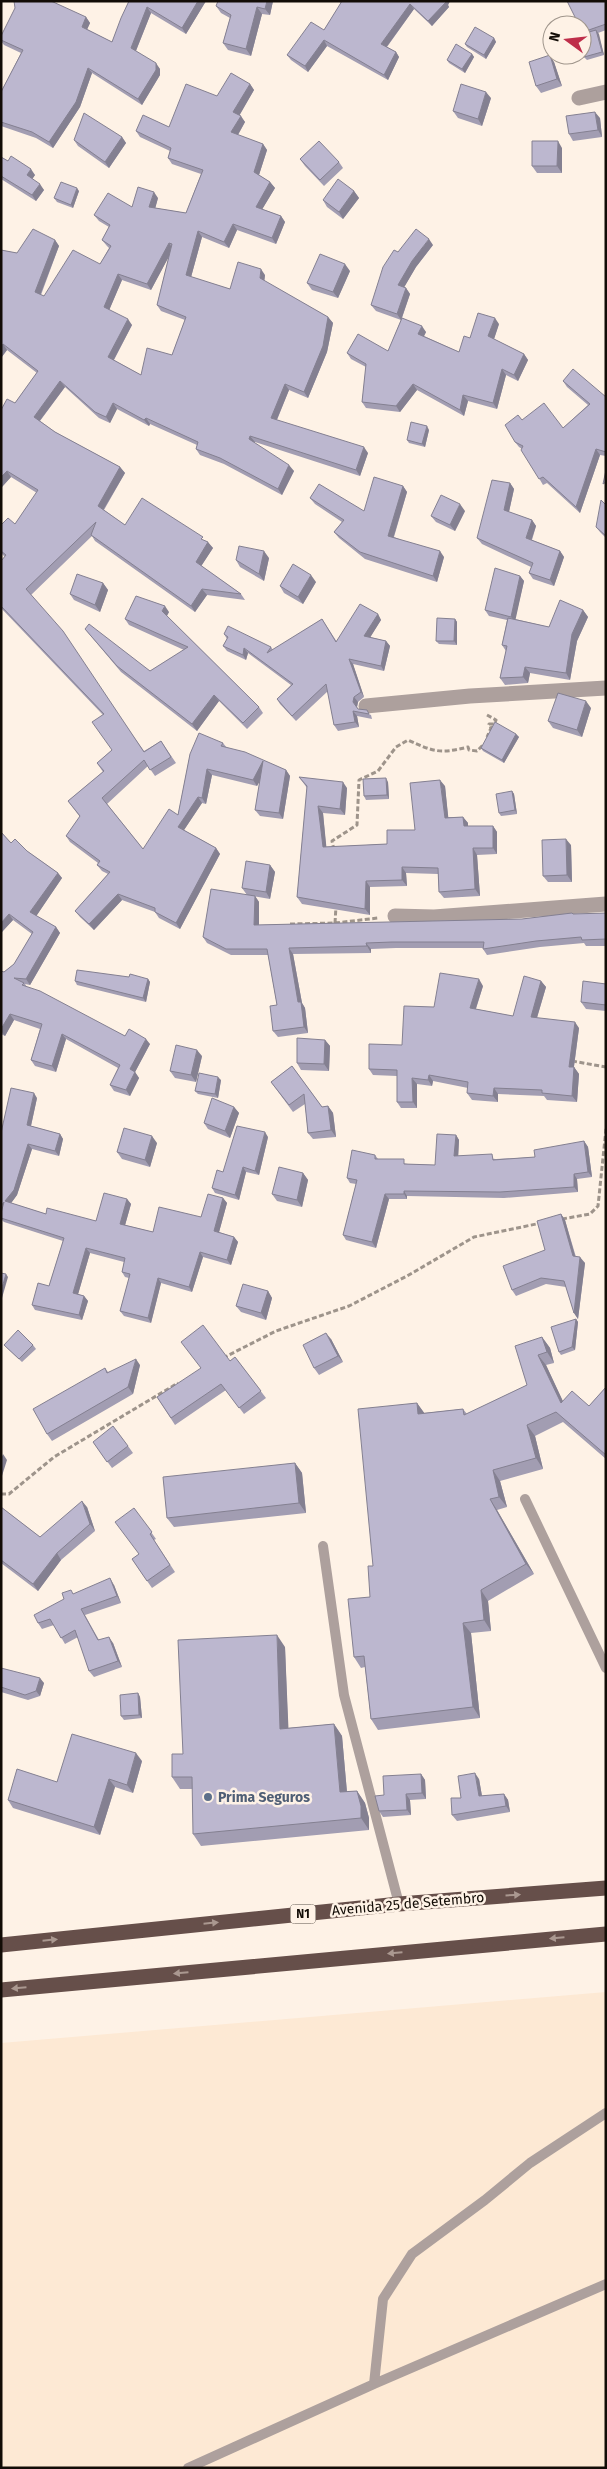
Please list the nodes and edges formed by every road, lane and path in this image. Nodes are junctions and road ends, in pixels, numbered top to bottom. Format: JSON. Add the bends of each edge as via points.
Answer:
{"nodes":[{"id":1,"x":606,"y":92,"type":"edge"},
{"id":2,"x":579,"y":98,"type":"dead end"},
{"id":3,"x":606,"y":688,"type":"edge"},
{"id":4,"x":366,"y":706,"type":"dead end"},
{"id":5,"x":487,"y":715,"type":"dead end"},
{"id":6,"x":336,"y":856,"type":"edge"},
{"id":7,"x":337,"y":897,"type":"edge"},
{"id":8,"x":606,"y":904,"type":"edge"},
{"id":9,"x":396,"y":916,"type":"joint"},
{"id":10,"x":335,"y":923,"type":"junction"},
{"id":11,"x":288,"y":924,"type":"edge"},
{"id":12,"x":562,"y":1060,"type":"edge"},
{"id":13,"x":606,"y":1067,"type":"edge"},
{"id":14,"x":606,"y":1130,"type":"edge"},
{"id":15,"x":560,"y":1220,"type":"edge"},
{"id":16,"x":550,"y":1221,"type":"edge"},
{"id":17,"x":215,"y":1362,"type":"edge"},
{"id":18,"x":182,"y":1381,"type":"edge"},
{"id":19,"x":1,"y":1494,"type":"edge"},
{"id":20,"x":526,"y":1499,"type":"dead end"},
{"id":21,"x":323,"y":1546,"type":"dead end"},
{"id":22,"x":606,"y":1668,"type":"edge"},
{"id":23,"x":606,"y":1888,"type":"edge"},
{"id":24,"x":399,"y":1904,"type":"junction"},
{"id":25,"x":606,"y":1934,"type":"edge"},
{"id":26,"x":1,"y":1944,"type":"edge"},
{"id":27,"x":1,"y":1990,"type":"edge"},
{"id":28,"x":606,"y":2113,"type":"edge"},
{"id":29,"x":606,"y":2284,"type":"edge"},
{"id":30,"x":374,"y":2384,"type":"junction"},
{"id":31,"x":188,"y":2468,"type":"edge"}],
"edges":[{"from":1,"to":2,"type":"street"},
{"from":3,"to":4,"type":"street"},
{"from":5,"to":6,"type":"path","via":[[496,723],[489,724],[491,728],[485,743],[477,751],[468,747],[445,753],[408,740],[396,747],[378,771],[360,780],[356,825],[332,841]]},
{"from":7,"to":10,"type":"path"},
{"from":8,"to":9,"type":"street","via":[[434,917]]},
{"from":9,"to":10,"type":"path"},
{"from":10,"to":11,"type":"path"},
{"from":12,"to":13,"type":"path"},
{"from":14,"to":15,"type":"path","via":[[598,1206],[590,1214]]},
{"from":16,"to":17,"type":"path","via":[[474,1237],[349,1306],[276,1331]]},
{"from":18,"to":19,"type":"path","via":[[54,1457],[9,1494]]},
{"from":20,"to":22,"type":"lane"},
{"from":21,"to":24,"type":"lane","via":[[344,1695]]},
{"from":24,"to":23,"type":"highway","name":"Avenida 25 de Setembro","number":"N1","one_way":true},
{"from":26,"to":24,"type":"highway","name":"Avenida 25 de Setembro","number":"N1","one_way":true},
{"from":25,"to":27,"type":"highway","one_way":true},
{"from":28,"to":30,"type":"lane","via":[[530,2163],[412,2254],[383,2299]]},
{"from":29,"to":30,"type":"lane"},
{"from":30,"to":31,"type":"lane"}]}
